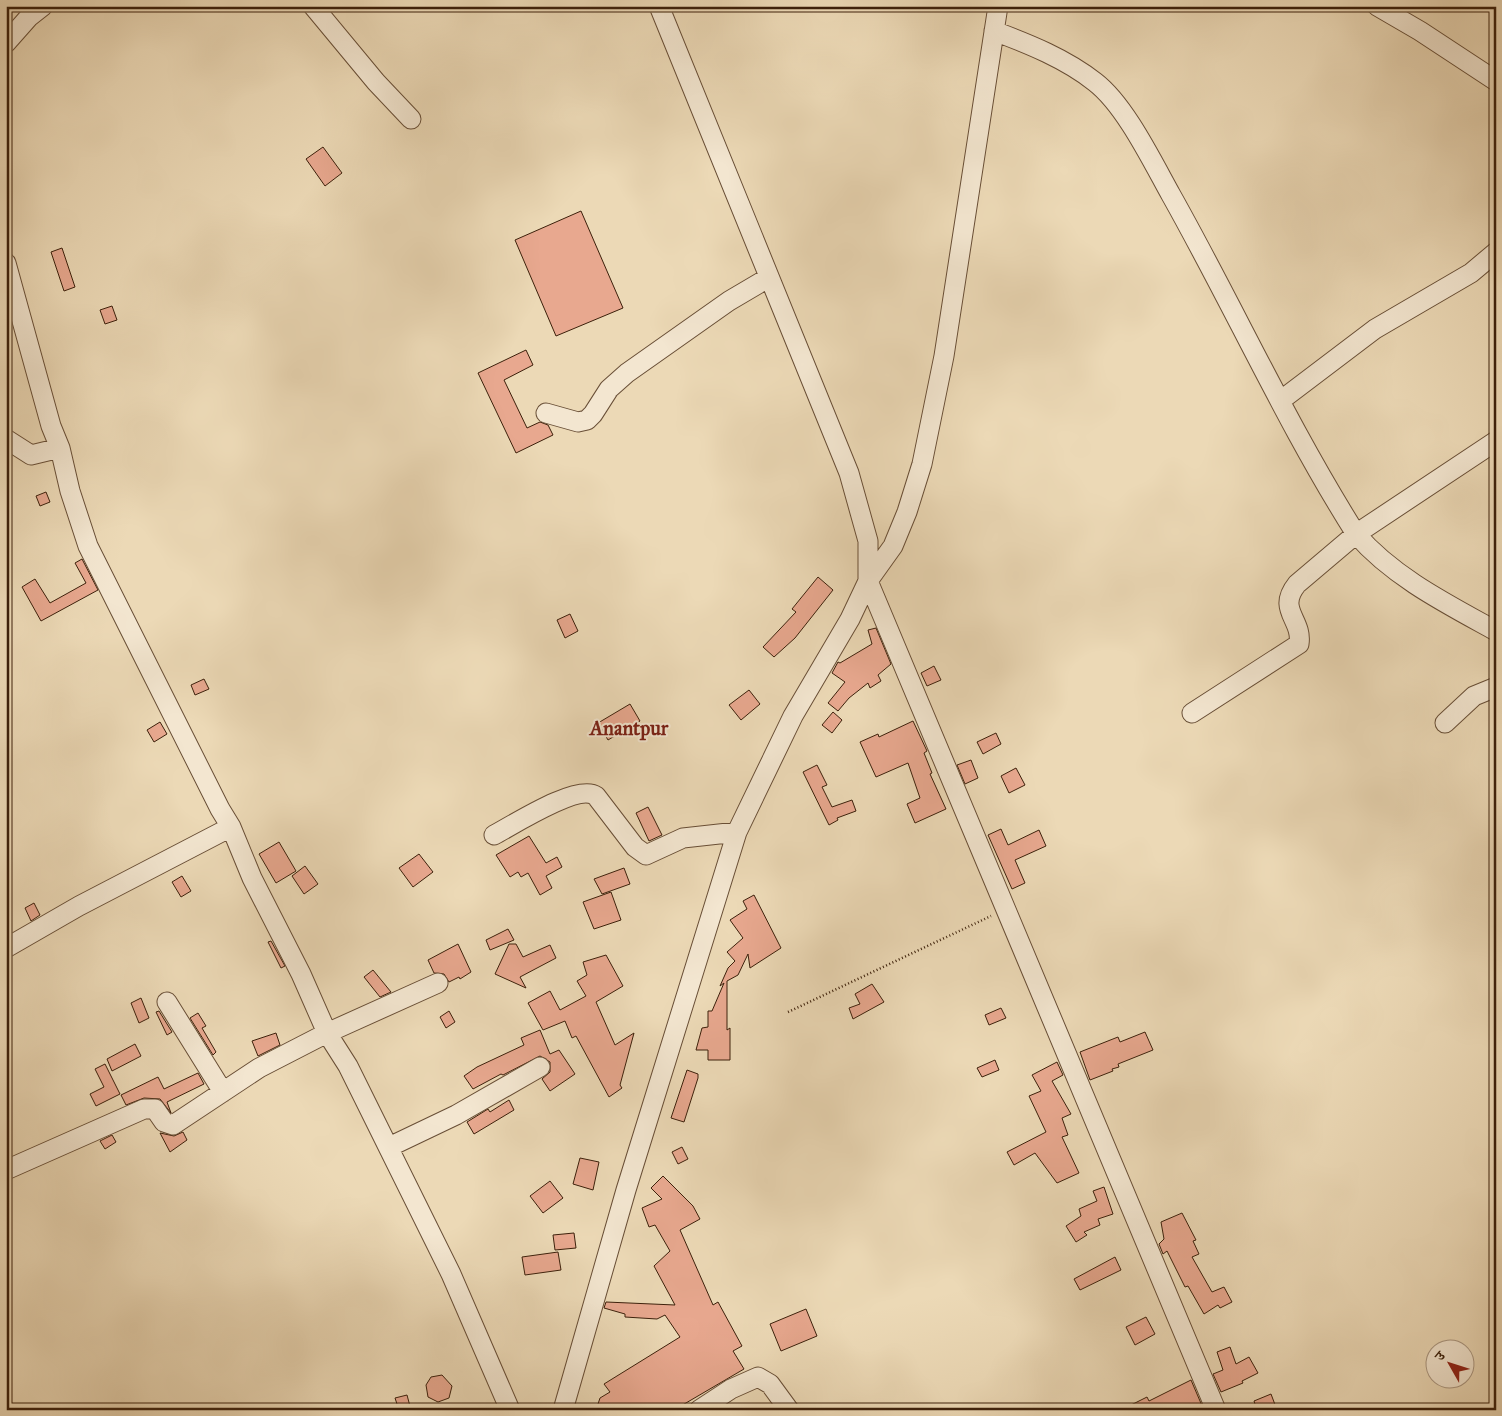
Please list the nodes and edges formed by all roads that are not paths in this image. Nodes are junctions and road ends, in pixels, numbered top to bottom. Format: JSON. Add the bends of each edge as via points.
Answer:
{"nodes":[{"id":1,"x":43,"y":6,"type":"edge"},
{"id":2,"x":313,"y":6,"type":"edge"},
{"id":3,"x":659,"y":6,"type":"edge"},
{"id":4,"x":998,"y":6,"type":"edge"},
{"id":5,"x":1376,"y":6,"type":"edge"},
{"id":6,"x":994,"y":30,"type":"junction"},
{"id":7,"x":6,"y":42,"type":"edge"},
{"id":8,"x":1496,"y":81,"type":"edge"},
{"id":9,"x":411,"y":119,"type":"dead end"},
{"id":10,"x":1496,"y":252,"type":"edge"},
{"id":11,"x":6,"y":263,"type":"edge"},
{"id":12,"x":768,"y":278,"type":"junction"},
{"id":13,"x":1280,"y":401,"type":"junction"},
{"id":14,"x":546,"y":413,"type":"dead end"},
{"id":15,"x":6,"y":440,"type":"edge"},
{"id":16,"x":1496,"y":441,"type":"edge"},
{"id":17,"x":60,"y":448,"type":"junction"},
{"id":18,"x":1356,"y":534,"type":"junction"},
{"id":19,"x":868,"y":581,"type":"junction"},
{"id":20,"x":1496,"y":631,"type":"edge"},
{"id":21,"x":1496,"y":687,"type":"edge"},
{"id":22,"x":1192,"y":713,"type":"dead end"},
{"id":23,"x":1445,"y":723,"type":"dead end"},
{"id":24,"x":231,"y":827,"type":"junction"},
{"id":25,"x":737,"y":832,"type":"junction"},
{"id":26,"x":494,"y":835,"type":"dead end"},
{"id":27,"x":6,"y":948,"type":"edge"},
{"id":28,"x":438,"y":984,"type":"dead end"},
{"id":29,"x":167,"y":1002,"type":"dead end"},
{"id":30,"x":327,"y":1033,"type":"junction"},
{"id":31,"x":540,"y":1067,"type":"dead end"},
{"id":32,"x":223,"y":1092,"type":"junction"},
{"id":33,"x":389,"y":1147,"type":"junction"},
{"id":34,"x":6,"y":1170,"type":"edge"},
{"id":35,"x":506,"y":1408,"type":"edge"},
{"id":36,"x":563,"y":1410,"type":"edge"},
{"id":37,"x":699,"y":1410,"type":"edge"},
{"id":38,"x":789,"y":1410,"type":"edge"},
{"id":39,"x":1216,"y":1410,"type":"edge"}],
"edges":[{"from":1,"to":7,"type":"street"},
{"from":2,"to":9,"type":"street"},
{"from":3,"to":12,"type":"street"},
{"from":4,"to":6,"type":"street"},
{"from":5,"to":8,"type":"street"},
{"from":6,"to":13,"type":"street","via":[[1030,44],[1074,68],[1110,96],[1125,116],[1193,234]]},
{"from":6,"to":19,"type":"street","via":[[944,356],[922,464],[893,546]]},
{"from":10,"to":13,"type":"street","via":[[1471,273],[1375,328]]},
{"from":11,"to":17,"type":"street"},
{"from":12,"to":14,"type":"street","via":[[729,301],[627,373],[609,389],[587,420],[578,422]]},
{"from":12,"to":19,"type":"street","via":[[849,473],[868,541]]},
{"from":13,"to":18,"type":"street"},
{"from":15,"to":17,"type":"street","via":[[31,454]]},
{"from":16,"to":18,"type":"street"},
{"from":17,"to":24,"type":"street","via":[[88,546]]},
{"from":18,"to":20,"type":"street","via":[[1400,574]]},
{"from":18,"to":22,"type":"street","via":[[1290,593],[1289,611],[1300,638],[1299,644]]},
{"from":19,"to":25,"type":"street","via":[[793,716]]},
{"from":19,"to":39,"type":"street"},
{"from":21,"to":23,"type":"street","via":[[1474,696]]},
{"from":24,"to":27,"type":"street"},
{"from":24,"to":30,"type":"street","via":[[252,878]]},
{"from":25,"to":26,"type":"street","via":[[683,838],[646,855],[596,796],[587,792],[567,797]]},
{"from":25,"to":36,"type":"street","via":[[626,1190]]},
{"from":28,"to":30,"type":"street"},
{"from":29,"to":32,"type":"street"},
{"from":30,"to":32,"type":"street","via":[[259,1068]]},
{"from":30,"to":33,"type":"street","via":[[348,1066]]},
{"from":31,"to":33,"type":"street","via":[[456,1115]]},
{"from":32,"to":34,"type":"street","via":[[173,1125],[164,1122],[155,1109],[144,1109]]},
{"from":33,"to":35,"type":"street","via":[[452,1274]]},
{"from":37,"to":38,"type":"street","via":[[758,1377],[770,1384]]}]}
